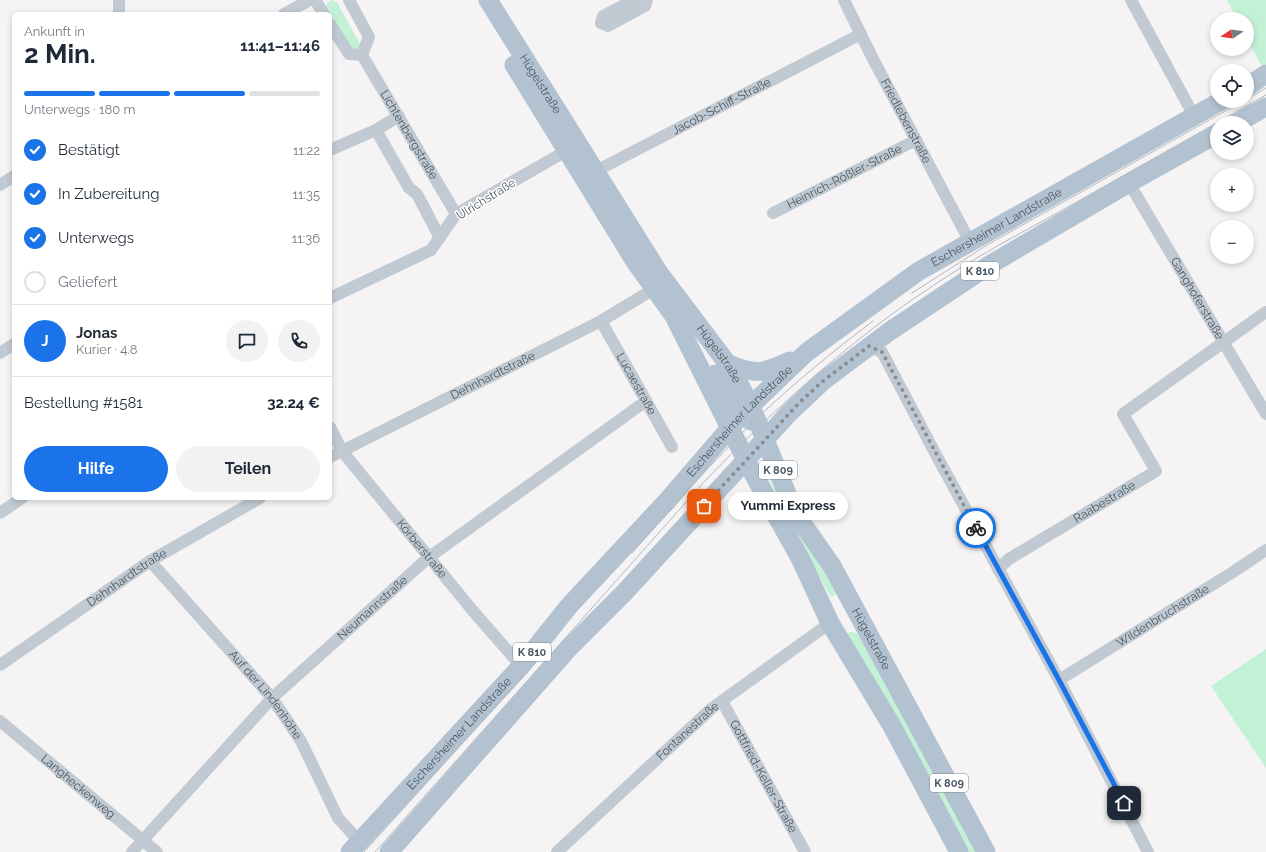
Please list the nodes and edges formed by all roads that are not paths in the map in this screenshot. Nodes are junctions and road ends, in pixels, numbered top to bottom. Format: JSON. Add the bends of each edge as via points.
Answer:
{"nodes":[{"id":1,"x":119,"y":0,"type":"edge"},
{"id":2,"x":310,"y":0,"type":"edge"},
{"id":3,"x":315,"y":0,"type":"edge"},
{"id":4,"x":350,"y":0,"type":"edge"},
{"id":5,"x":475,"y":0,"type":"edge"},
{"id":6,"x":488,"y":0,"type":"edge"},
{"id":7,"x":634,"y":0,"type":"edge"},
{"id":8,"x":647,"y":0,"type":"edge"},
{"id":9,"x":844,"y":0,"type":"edge"},
{"id":10,"x":1131,"y":0,"type":"edge"},
{"id":11,"x":119,"y":12,"type":"edge"},
{"id":12,"x":288,"y":12,"type":"edge"},
{"id":13,"x":323,"y":12,"type":"edge"},
{"id":14,"x":332,"y":27,"type":"edge"},
{"id":15,"x":861,"y":34,"type":"junction"},
{"id":16,"x":362,"y":56,"type":"junction"},
{"id":17,"x":1266,"y":74,"type":"edge"},
{"id":18,"x":1254,"y":82,"type":"edge"},
{"id":19,"x":1210,"y":107,"type":"edge"},
{"id":20,"x":1266,"y":107,"type":"edge"},
{"id":21,"x":399,"y":116,"type":"junction"},
{"id":22,"x":1194,"y":116,"type":"junction"},
{"id":23,"x":1250,"y":116,"type":"edge"},
{"id":24,"x":376,"y":130,"type":"junction"},
{"id":25,"x":1210,"y":138,"type":"edge"},
{"id":26,"x":916,"y":140,"type":"junction"},
{"id":27,"x":332,"y":149,"type":"edge"},
{"id":28,"x":566,"y":151,"type":"junction"},
{"id":29,"x":589,"y":175,"type":"junction"},
{"id":30,"x":12,"y":177,"type":"edge"},
{"id":31,"x":1129,"y":183,"type":"junction"},
{"id":32,"x":0,"y":186,"type":"edge"},
{"id":33,"x":773,"y":213,"type":"dead end"},
{"id":34,"x":456,"y":214,"type":"junction"},
{"id":35,"x":440,"y":238,"type":"junction"},
{"id":36,"x":970,"y":242,"type":"junction"},
{"id":37,"x":654,"y":289,"type":"junction"},
{"id":38,"x":332,"y":297,"type":"edge"},
{"id":39,"x":1266,"y":312,"type":"edge"},
{"id":40,"x":601,"y":321,"type":"junction"},
{"id":41,"x":1224,"y":342,"type":"junction"},
{"id":42,"x":12,"y":345,"type":"edge"},
{"id":43,"x":869,"y":346,"type":"junction"},
{"id":44,"x":807,"y":352,"type":"junction"},
{"id":45,"x":0,"y":353,"type":"edge"},
{"id":46,"x":728,"y":363,"type":"junction"},
{"id":47,"x":646,"y":401,"type":"junction"},
{"id":48,"x":1266,"y":414,"type":"edge"},
{"id":49,"x":741,"y":416,"type":"junction"},
{"id":50,"x":332,"y":431,"type":"edge"},
{"id":51,"x":762,"y":432,"type":"junction"},
{"id":52,"x":672,"y":447,"type":"dead end"},
{"id":53,"x":711,"y":450,"type":"junction"},
{"id":54,"x":342,"y":451,"type":"junction"},
{"id":55,"x":746,"y":455,"type":"junction"},
{"id":56,"x":332,"y":456,"type":"edge"},
{"id":57,"x":19,"y":500,"type":"edge"},
{"id":58,"x":257,"y":500,"type":"edge"},
{"id":59,"x":790,"y":501,"type":"junction"},
{"id":60,"x":0,"y":513,"type":"edge"},
{"id":61,"x":1266,"y":550,"type":"edge"},
{"id":62,"x":428,"y":558,"type":"junction"},
{"id":63,"x":150,"y":562,"type":"junction"},
{"id":64,"x":998,"y":570,"type":"junction"},
{"id":65,"x":846,"y":593,"type":"junction"},
{"id":66,"x":818,"y":595,"type":"junction"},
{"id":67,"x":830,"y":623,"type":"junction"},
{"id":68,"x":867,"y":634,"type":"junction"},
{"id":69,"x":0,"y":666,"type":"edge"},
{"id":70,"x":521,"y":666,"type":"junction"},
{"id":71,"x":1059,"y":680,"type":"junction"},
{"id":72,"x":272,"y":698,"type":"junction"},
{"id":73,"x":722,"y":701,"type":"junction"},
{"id":74,"x":0,"y":721,"type":"edge"},
{"id":75,"x":143,"y":839,"type":"junction"},
{"id":76,"x":355,"y":847,"type":"edge"},
{"id":77,"x":132,"y":852,"type":"edge"},
{"id":78,"x":157,"y":852,"type":"edge"},
{"id":79,"x":389,"y":852,"type":"edge"},
{"id":80,"x":557,"y":852,"type":"edge"},
{"id":81,"x":805,"y":852,"type":"edge"},
{"id":82,"x":959,"y":852,"type":"edge"},
{"id":83,"x":986,"y":852,"type":"edge"},
{"id":84,"x":1148,"y":852,"type":"edge"}],
"edges":[{"from":1,"to":11,"type":"street"},
{"from":2,"to":12,"type":"street"},
{"from":3,"to":13,"type":"street"},
{"from":4,"to":16,"type":"street","via":[[369,36]]},
{"from":5,"to":28,"type":"main road","name":"Hügelstraße"},
{"from":6,"to":29,"type":"main road","name":"Hügelstraße"},
{"from":7,"to":8,"type":"street","via":[[603,16],[601,23],[608,26],[645,6]]},
{"from":9,"to":15,"type":"street","name":"Friedlebenstraße"},
{"from":10,"to":22,"type":"street"},
{"from":14,"to":16,"type":"street","via":[[348,54]]},
{"from":15,"to":26,"type":"street","name":"Friedlebenstraße"},
{"from":15,"to":29,"type":"street","name":"Jacob-Schiff-Straße"},
{"from":16,"to":21,"type":"street","name":"Lichtenbergstraße"},
{"from":17,"to":18,"type":"main road"},
{"from":19,"to":22,"type":"main road","name":"Eschersheimer Landstraße","number":"K 810"},
{"from":20,"to":23,"type":"main road"},
{"from":21,"to":24,"type":"street"},
{"from":21,"to":34,"type":"street","name":"Lichtenbergstraße"},
{"from":22,"to":36,"type":"main road","name":"Eschersheimer Landstraße","number":"K 810"},
{"from":24,"to":27,"type":"street"},
{"from":24,"to":35,"type":"street","name":"Lichtenbergstraße","via":[[409,188],[417,194]]},
{"from":25,"to":31,"type":"main road","name":"Eschersheimer Landstraße","number":"K 810"},
{"from":26,"to":33,"type":"street","name":"Heinrich-Rößler-Straße"},
{"from":26,"to":36,"type":"street","name":"Friedlebenstraße"},
{"from":28,"to":29,"type":"main road","name":"Hügelstraße"},
{"from":28,"to":34,"type":"street","name":"Ulrichstraße"},
{"from":29,"to":37,"type":"main road","name":"Hügelstraße"},
{"from":29,"to":46,"type":"main road","name":"Hügelstraße"},
{"from":30,"to":32,"type":"street"},
{"from":31,"to":41,"type":"street","name":"Ganghoferstraße"},
{"from":31,"to":43,"type":"main road","name":"Eschersheimer Landstraße","number":"K 810","via":[[991,264]]},
{"from":34,"to":35,"type":"street","name":"Ulrichstraße"},
{"from":35,"to":38,"type":"street","name":"Ulrichstraße","via":[[431,250]]},
{"from":36,"to":44,"type":"main road","name":"Eschersheimer Landstraße","number":"K 810","via":[[918,271]]},
{"from":37,"to":40,"type":"street","name":"Dehnhardtstraße"},
{"from":37,"to":49,"type":"main road","name":"Hügelstraße"},
{"from":39,"to":41,"type":"street"},
{"from":40,"to":47,"type":"street","name":"Lucaestraße"},
{"from":40,"to":54,"type":"street","name":"Dehnhardtstraße"},
{"from":41,"to":48,"type":"street","name":"Ganghoferstraße"},
{"from":41,"to":64,"type":"street","name":"Raabestraße","via":[[1123,414],[1156,471],[1009,559]]},
{"from":42,"to":45,"type":"street"},
{"from":43,"to":51,"type":"main road","name":"Eschersheimer Landstraße","number":"K 810","via":[[823,381],[778,425]]},
{"from":43,"to":64,"type":"street","via":[[882,352]]},
{"from":44,"to":46,"type":"main road","via":[[760,373]]},
{"from":44,"to":49,"type":"main road","name":"Eschersheimer Landstraße","number":"K 810"},
{"from":46,"to":49,"type":"main road","name":"Hügelstraße"},
{"from":47,"to":52,"type":"street","name":"Lucaestraße"},
{"from":47,"to":62,"type":"street","name":"Neumannstraße"},
{"from":49,"to":51,"type":"main road","name":"Hügelstraße","number":"K 809"},
{"from":49,"to":53,"type":"main road","name":"Eschersheimer Landstraße","number":"K 810"},
{"from":49,"to":55,"type":"main road","name":"Hügelstraße","number":"K 809"},
{"from":50,"to":54,"type":"street","name":"Körberstraße"},
{"from":51,"to":55,"type":"main road","name":"Eschersheimer Landstraße","number":"K 810"},
{"from":51,"to":59,"type":"main road","name":"Hügelstraße","number":"K 809"},
{"from":53,"to":55,"type":"main road","via":[[727,448]]},
{"from":53,"to":70,"type":"main road","name":"Eschersheimer Landstraße","number":"K 810","via":[[570,606]]},
{"from":54,"to":56,"type":"street","name":"Dehnhardtstraße"},
{"from":54,"to":62,"type":"street","name":"Körberstraße"},
{"from":55,"to":59,"type":"main road","via":[[761,462]]},
{"from":55,"to":66,"type":"main road","name":"Hügelstraße","number":"K 809"},
{"from":55,"to":79,"type":"main road","name":"Eschersheimer Landstraße","number":"K 810","via":[[623,594],[568,649],[467,761]]},
{"from":57,"to":60,"type":"street"},
{"from":58,"to":63,"type":"street","name":"Dehnhardtstraße"},
{"from":59,"to":65,"type":"main road","name":"Hügelstraße","number":"K 809","via":[[832,566]]},
{"from":61,"to":71,"type":"street","name":"Wildenbruchstraße"},
{"from":62,"to":70,"type":"street","name":"Körberstraße"},
{"from":62,"to":72,"type":"street","name":"Neumannstraße"},
{"from":63,"to":69,"type":"street","name":"Dehnhardtstraße"},
{"from":63,"to":72,"type":"street","name":"Auf der Lindenhöhe"},
{"from":64,"to":71,"type":"street"},
{"from":65,"to":66,"type":"main road","via":[[840,604],[833,606]]},
{"from":65,"to":68,"type":"main road","name":"Hügelstraße","number":"K 809"},
{"from":66,"to":67,"type":"main road","name":"Hügelstraße","number":"K 809"},
{"from":67,"to":68,"type":"main road","via":[[840,619],[850,620]]},
{"from":67,"to":73,"type":"street","name":"Fontanestraße"},
{"from":67,"to":82,"type":"main road","name":"Hügelstraße","number":"K 809","via":[[892,726]]},
{"from":68,"to":83,"type":"main road","name":"Hügelstraße","number":"K 809"},
{"from":70,"to":76,"type":"main road","name":"Eschersheimer Landstraße","number":"K 810"},
{"from":71,"to":84,"type":"street"},
{"from":72,"to":75,"type":"street","name":"Neumannstraße"},
{"from":72,"to":76,"type":"street","name":"Auf der Lindenhöhe","via":[[301,740],[338,818]]},
{"from":73,"to":80,"type":"street","name":"Fontanestraße"},
{"from":73,"to":81,"type":"street","name":"Gottfried-Keller-Straße"},
{"from":74,"to":75,"type":"street","name":"Langheckenweg"},
{"from":75,"to":77,"type":"street","name":"Neumannstraße"},
{"from":75,"to":78,"type":"street","name":"Langheckenweg"}]}
